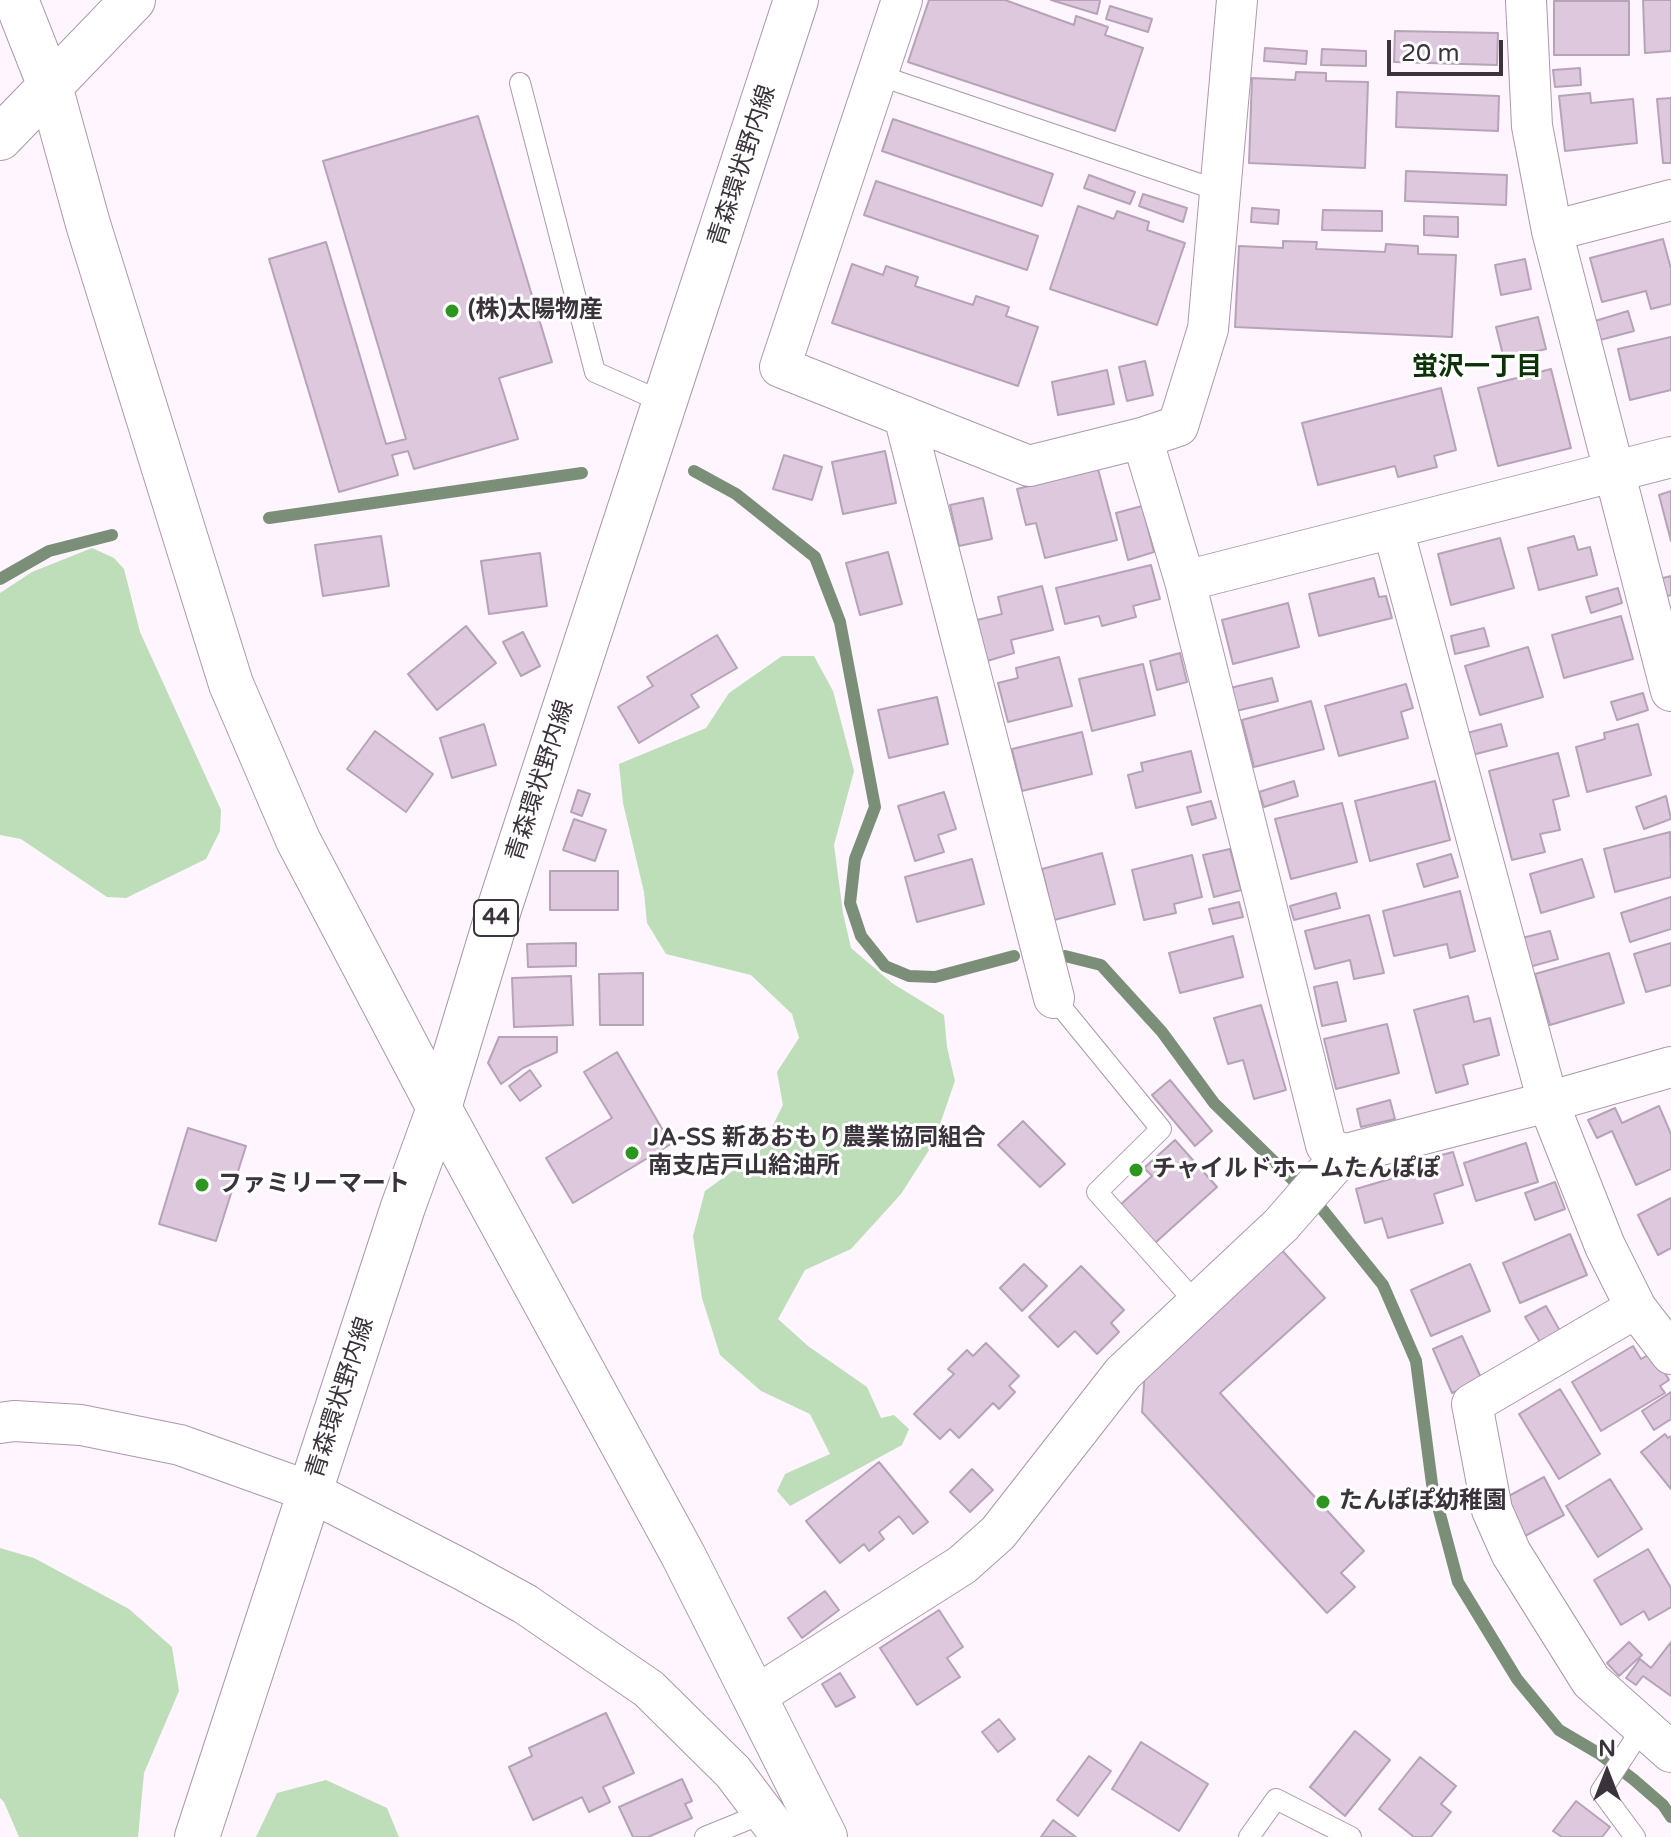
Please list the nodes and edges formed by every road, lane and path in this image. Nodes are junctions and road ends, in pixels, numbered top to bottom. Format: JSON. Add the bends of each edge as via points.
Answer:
{"nodes":[{"id":1,"x":16,"y":0,"type":"edge"},
{"id":2,"x":45,"y":0,"type":"edge"},
{"id":3,"x":133,"y":0,"type":"edge"},
{"id":4,"x":796,"y":0,"type":"edge"},
{"id":5,"x":902,"y":0,"type":"edge"},
{"id":6,"x":1237,"y":0,"type":"edge"},
{"id":7,"x":1526,"y":0,"type":"edge"},
{"id":8,"x":878,"y":75,"type":"junction"},
{"id":9,"x":520,"y":83,"type":"dead end"},
{"id":10,"x":50,"y":86,"type":"junction"},
{"id":11,"x":0,"y":138,"type":"edge"},
{"id":12,"x":1220,"y":191,"type":"junction"},
{"id":13,"x":1671,"y":200,"type":"edge"},
{"id":14,"x":1552,"y":231,"type":"junction"},
{"id":15,"x":665,"y":403,"type":"junction"},
{"id":16,"x":904,"y":416,"type":"junction"},
{"id":17,"x":1142,"y":438,"type":"junction"},
{"id":18,"x":1671,"y":457,"type":"edge"},
{"id":19,"x":1614,"y":472,"type":"junction"},
{"id":20,"x":1393,"y":529,"type":"junction"},
{"id":21,"x":1185,"y":581,"type":"junction"},
{"id":22,"x":1671,"y":691,"type":"edge"},
{"id":23,"x":1054,"y":998,"type":"joint"},
{"id":24,"x":1671,"y":1067,"type":"edge"},
{"id":25,"x":1548,"y":1102,"type":"junction"},
{"id":26,"x":439,"y":1108,"type":"junction"},
{"id":27,"x":1342,"y":1155,"type":"junction"},
{"id":28,"x":1197,"y":1304,"type":"junction"},
{"id":29,"x":1636,"y":1308,"type":"junction"},
{"id":30,"x":1671,"y":1354,"type":"edge"},
{"id":31,"x":0,"y":1423,"type":"edge"},
{"id":32,"x":311,"y":1492,"type":"junction"},
{"id":33,"x":754,"y":1697,"type":"junction"},
{"id":34,"x":1648,"y":1742,"type":"edge"},
{"id":35,"x":773,"y":1825,"type":"edge"},
{"id":36,"x":197,"y":1837,"type":"edge"},
{"id":37,"x":705,"y":1837,"type":"edge"},
{"id":38,"x":825,"y":1837,"type":"edge"},
{"id":39,"x":1249,"y":1837,"type":"edge"},
{"id":40,"x":1351,"y":1837,"type":"edge"},
{"id":41,"x":1635,"y":1837,"type":"edge"}],
"edges":[{"from":1,"to":10,"type":"main road"},
{"from":2,"to":10,"type":"main road"},
{"from":3,"to":10,"type":"main road"},
{"from":4,"to":15,"type":"main road","name":"青森環状野内線","number":"44"},
{"from":5,"to":8,"type":"street"},
{"from":6,"to":12,"type":"street"},
{"from":7,"to":14,"type":"street","via":[[1532,126]]},
{"from":8,"to":12,"type":"lane"},
{"from":8,"to":16,"type":"street","via":[[780,367]]},
{"from":9,"to":15,"type":"lane","via":[[595,372]]},
{"from":10,"to":11,"type":"main road"},
{"from":10,"to":26,"type":"main road","via":[[231,684],[298,840]]},
{"from":12,"to":17,"type":"street","via":[[1208,329],[1192,384],[1178,426]]},
{"from":13,"to":14,"type":"street"},
{"from":14,"to":19,"type":"street"},
{"from":15,"to":26,"type":"main road","name":"青森環状野内線","number":"44"},
{"from":16,"to":17,"type":"street","via":[[1029,466]]},
{"from":16,"to":23,"type":"street"},
{"from":17,"to":21,"type":"street"},
{"from":18,"to":19,"type":"street"},
{"from":19,"to":20,"type":"street"},
{"from":19,"to":22,"type":"street"},
{"from":20,"to":21,"type":"street"},
{"from":20,"to":25,"type":"street"},
{"from":21,"to":27,"type":"street","via":[[1326,1145]]},
{"from":23,"to":28,"type":"lane","via":[[1161,1129],[1097,1192]]},
{"from":24,"to":25,"type":"street"},
{"from":25,"to":27,"type":"street"},
{"from":25,"to":29,"type":"street","via":[[1605,1246]]},
{"from":26,"to":32,"type":"main road","name":"青森環状野内線","number":"44"},
{"from":26,"to":33,"type":"main road","via":[[683,1555]]},
{"from":27,"to":28,"type":"street","via":[[1281,1225]]},
{"from":28,"to":33,"type":"street","via":[[1123,1373],[998,1533],[962,1565]]},
{"from":29,"to":30,"type":"street"},
{"from":29,"to":34,"type":"street","via":[[1472,1404],[1492,1510],[1511,1553],[1591,1681]]},
{"from":31,"to":32,"type":"street","via":[[81,1425],[180,1445]]},
{"from":32,"to":35,"type":"street","via":[[525,1604],[649,1689],[733,1772]]},
{"from":32,"to":36,"type":"main road","name":"青森環状野内線","number":"44"},
{"from":33,"to":38,"type":"main road"},
{"from":34,"to":41,"type":"lane","via":[[1601,1791]]},
{"from":35,"to":37,"type":"lane"},
{"from":39,"to":40,"type":"lane","via":[[1276,1799]]}]}
